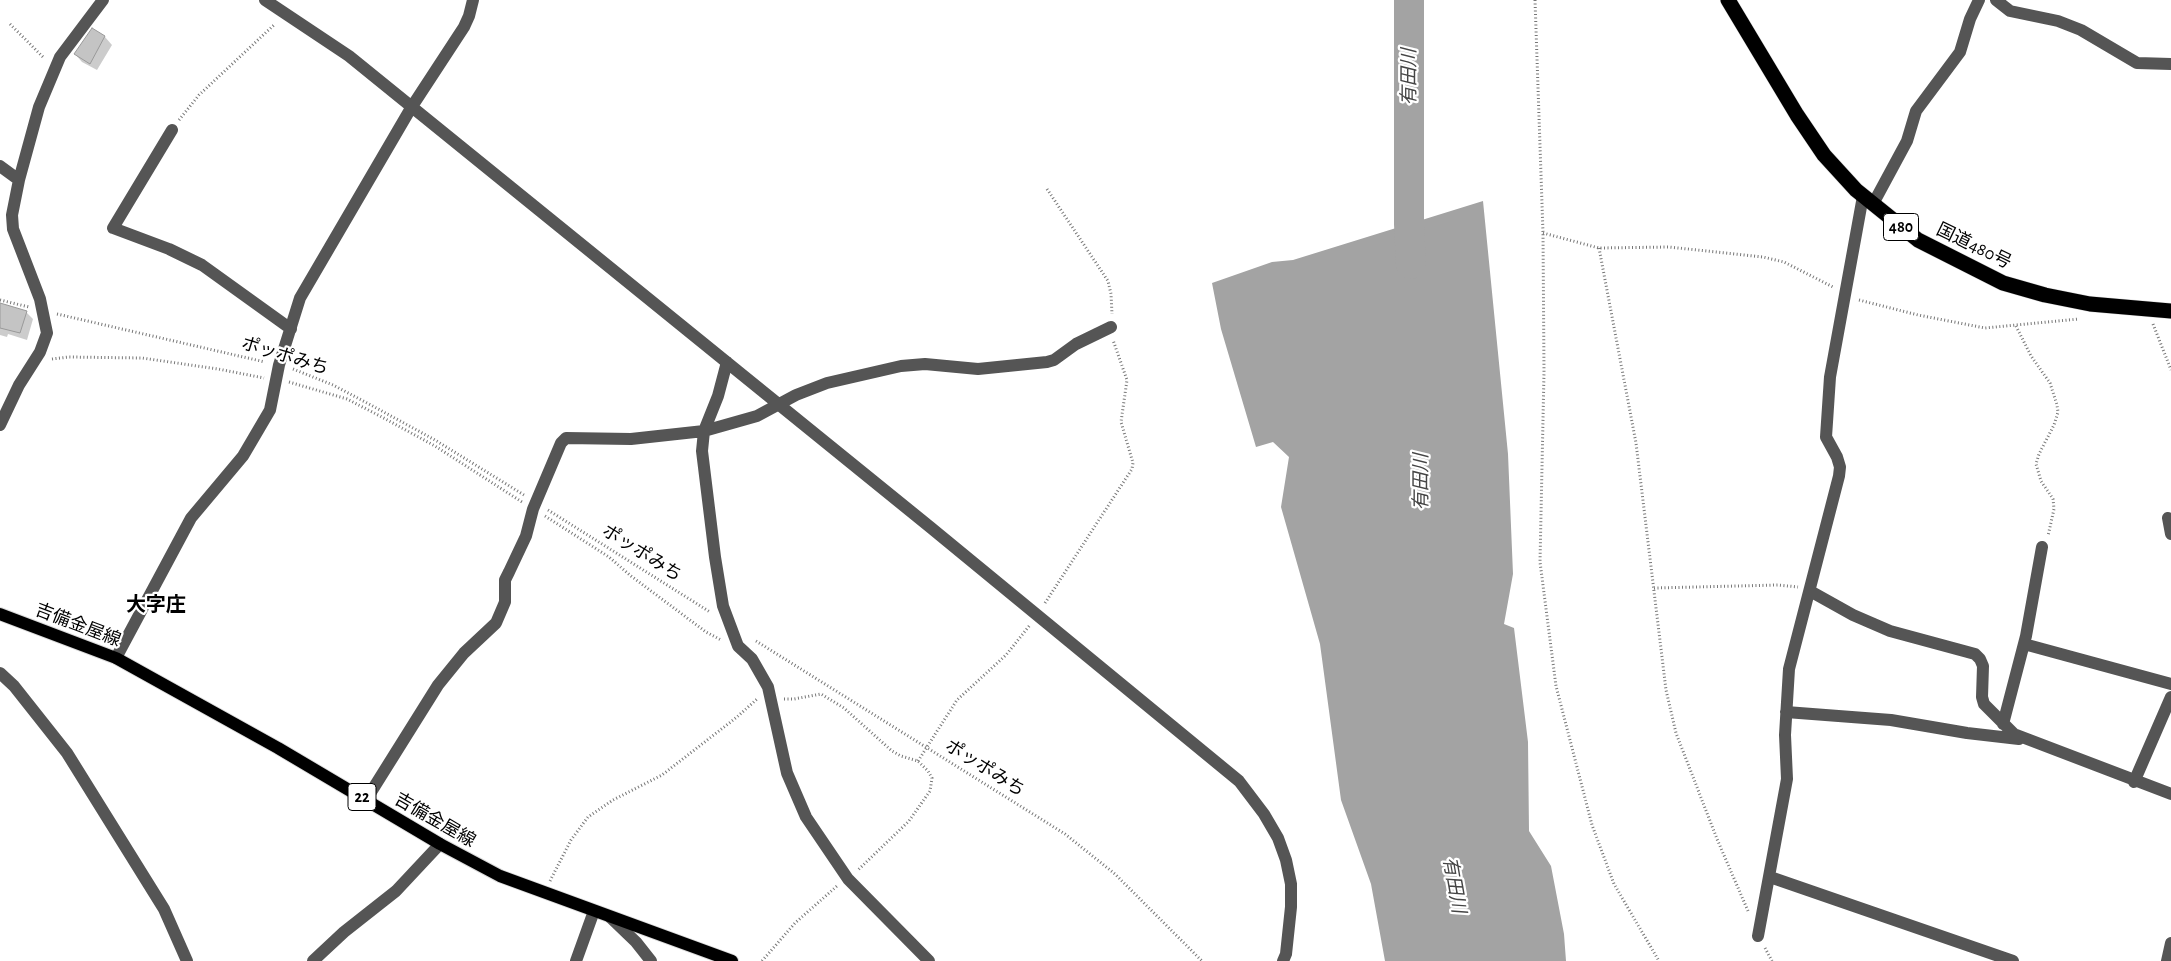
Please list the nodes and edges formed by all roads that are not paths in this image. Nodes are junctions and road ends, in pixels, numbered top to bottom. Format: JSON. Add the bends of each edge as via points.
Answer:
{"nodes":[{"id":1,"x":103,"y":0,"type":"edge"},
{"id":2,"x":265,"y":0,"type":"edge"},
{"id":3,"x":473,"y":0,"type":"edge"},
{"id":4,"x":1728,"y":0,"type":"edge"},
{"id":5,"x":1979,"y":0,"type":"edge"},
{"id":6,"x":1996,"y":0,"type":"edge"},
{"id":7,"x":2171,"y":64,"type":"edge"},
{"id":8,"x":411,"y":108,"type":"junction"},
{"id":9,"x":172,"y":130,"type":"road end"},
{"id":10,"x":0,"y":166,"type":"edge"},
{"id":11,"x":18,"y":180,"type":"junction"},
{"id":12,"x":1868,"y":200,"type":"junction"},
{"id":13,"x":2171,"y":311,"type":"edge"},
{"id":14,"x":1111,"y":327,"type":"road end"},
{"id":15,"x":291,"y":329,"type":"junction"},
{"id":16,"x":727,"y":362,"type":"junction"},
{"id":17,"x":778,"y":404,"type":"junction"},
{"id":18,"x":0,"y":425,"type":"edge"},
{"id":19,"x":704,"y":431,"type":"junction"},
{"id":20,"x":2168,"y":518,"type":"dead end"},
{"id":21,"x":2171,"y":534,"type":"edge"},
{"id":22,"x":2042,"y":548,"type":"road end"},
{"id":23,"x":1810,"y":591,"type":"junction"},
{"id":24,"x":0,"y":614,"type":"edge"},
{"id":25,"x":2024,"y":644,"type":"junction"},
{"id":26,"x":116,"y":658,"type":"junction"},
{"id":27,"x":0,"y":673,"type":"edge"},
{"id":28,"x":2171,"y":684,"type":"edge"},
{"id":29,"x":2171,"y":698,"type":"edge"},
{"id":30,"x":1786,"y":712,"type":"junction"},
{"id":31,"x":2003,"y":724,"type":"junction"},
{"id":32,"x":2029,"y":740,"type":"junction"},
{"id":33,"x":2134,"y":782,"type":"junction"},
{"id":34,"x":2171,"y":794,"type":"edge"},
{"id":35,"x":366,"y":800,"type":"junction"},
{"id":36,"x":440,"y":844,"type":"junction"},
{"id":37,"x":1770,"y":877,"type":"junction"},
{"id":38,"x":594,"y":911,"type":"junction"},
{"id":39,"x":609,"y":917,"type":"junction"},
{"id":40,"x":1758,"y":936,"type":"road end"},
{"id":41,"x":2171,"y":943,"type":"edge"},
{"id":42,"x":187,"y":961,"type":"edge"},
{"id":43,"x":313,"y":961,"type":"edge"},
{"id":44,"x":576,"y":961,"type":"edge"},
{"id":45,"x":651,"y":961,"type":"edge"},
{"id":46,"x":732,"y":961,"type":"edge"},
{"id":47,"x":929,"y":961,"type":"edge"},
{"id":48,"x":1283,"y":961,"type":"edge"},
{"id":49,"x":2013,"y":961,"type":"edge"},
{"id":50,"x":2167,"y":961,"type":"edge"}],
"edges":[{"from":1,"to":11,"type":"street","via":[[60,57],[39,107]]},
{"from":2,"to":8,"type":"street","via":[[349,56]]},
{"from":3,"to":8,"type":"street","via":[[464,27]]},
{"from":4,"to":12,"type":"highway","name":"国道480号","number":"480","via":[[1819,147]]},
{"from":5,"to":12,"type":"street","via":[[1960,52],[1916,111],[1907,141]]},
{"from":6,"to":7,"type":"street","via":[[2010,11],[2058,21],[2081,30],[2137,63]]},
{"from":8,"to":15,"type":"street","via":[[300,298]]},
{"from":8,"to":16,"type":"street"},
{"from":9,"to":15,"type":"street","via":[[113,228],[202,265]]},
{"from":10,"to":11,"type":"street"},
{"from":11,"to":18,"type":"street","via":[[12,214],[13,229],[25,257],[47,333]]},
{"from":12,"to":13,"type":"highway","name":"国道480号","number":"480","via":[[1918,240],[2004,283],[2090,304]]},
{"from":12,"to":23,"type":"street","via":[[1830,377],[1826,437],[1837,457],[1839,476]]},
{"from":14,"to":17,"type":"street","via":[[1047,362],[978,369],[925,364],[901,366],[827,383]]},
{"from":15,"to":26,"type":"street","via":[[279,365],[270,410],[244,456],[190,518]]},
{"from":16,"to":17,"type":"street"},
{"from":16,"to":19,"type":"street"},
{"from":17,"to":19,"type":"street","via":[[756,416]]},
{"from":17,"to":48,"type":"street","via":[[1239,781],[1264,814],[1286,860],[1291,907]]},
{"from":19,"to":35,"type":"street","via":[[631,439],[566,438],[561,443],[506,580],[504,602],[496,623],[464,653],[438,685]]},
{"from":19,"to":47,"type":"street","via":[[702,451],[723,606],[738,646],[762,674],[787,773],[806,817],[848,879]]},
{"from":20,"to":21,"type":"street"},
{"from":22,"to":25,"type":"street"},
{"from":23,"to":30,"type":"street","via":[[1789,669]]},
{"from":23,"to":31,"type":"street","via":[[1890,631],[1975,654],[1983,666],[1984,704]]},
{"from":24,"to":26,"type":"main road","name":"吉備金屋線","number":"22"},
{"from":25,"to":28,"type":"street"},
{"from":25,"to":31,"type":"street"},
{"from":26,"to":35,"type":"main road","name":"吉備金屋線","number":"22"},
{"from":27,"to":42,"type":"street","via":[[14,686],[67,754],[164,909]]},
{"from":29,"to":33,"type":"street"},
{"from":30,"to":32,"type":"street","via":[[1891,720]]},
{"from":30,"to":37,"type":"street","via":[[1787,779]]},
{"from":31,"to":32,"type":"street","via":[[2014,734]]},
{"from":32,"to":33,"type":"street"},
{"from":33,"to":34,"type":"street"},
{"from":35,"to":36,"type":"main road","name":"吉備金屋線","number":"22"},
{"from":36,"to":38,"type":"main road","name":"吉備金屋線","number":"22","via":[[500,876]]},
{"from":36,"to":43,"type":"street","via":[[396,890]]},
{"from":37,"to":40,"type":"street"},
{"from":37,"to":49,"type":"street"},
{"from":38,"to":39,"type":"main road","name":"吉備金屋線","number":"22"},
{"from":38,"to":44,"type":"street"},
{"from":39,"to":45,"type":"street"},
{"from":39,"to":46,"type":"main road","name":"吉備金屋線","number":"22"},
{"from":41,"to":50,"type":"street"}]}
